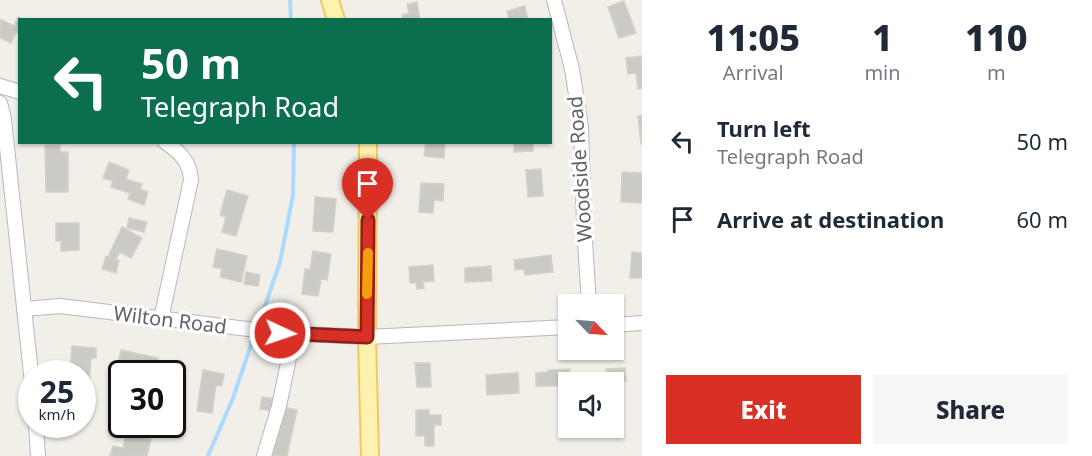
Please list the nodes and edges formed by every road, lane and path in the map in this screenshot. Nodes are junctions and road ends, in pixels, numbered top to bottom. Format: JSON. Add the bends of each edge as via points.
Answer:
{"nodes":[{"id":1,"x":330,"y":0,"type":"edge"},
{"id":2,"x":554,"y":0,"type":"edge"},
{"id":3,"x":335,"y":18,"type":"edge"},
{"id":4,"x":0,"y":86,"type":"edge"},
{"id":5,"x":18,"y":91,"type":"edge"},
{"id":6,"x":0,"y":103,"type":"edge"},
{"id":7,"x":168,"y":144,"type":"edge"},
{"id":8,"x":368,"y":144,"type":"edge"},
{"id":9,"x":588,"y":294,"type":"edge"},
{"id":10,"x":24,"y":309,"type":"junction"},
{"id":11,"x":160,"y":319,"type":"junction"},
{"id":12,"x":642,"y":324,"type":"edge"},
{"id":13,"x":624,"y":325,"type":"edge"},
{"id":14,"x":558,"y":327,"type":"edge"},
{"id":15,"x":294,"y":334,"type":"junction"},
{"id":16,"x":367,"y":337,"type":"junction"},
{"id":17,"x":29,"y":360,"type":"edge"},
{"id":18,"x":37,"y":438,"type":"edge"},
{"id":19,"x":38,"y":456,"type":"edge"},
{"id":20,"x":264,"y":456,"type":"edge"},
{"id":21,"x":370,"y":456,"type":"edge"}],
"edges":[{"from":1,"to":3,"type":"main road"},
{"from":2,"to":9,"type":"street","name":"Woodside Road","via":[[572,69],[581,127]]},
{"from":4,"to":5,"type":"street"},
{"from":6,"to":10,"type":"street"},
{"from":7,"to":11,"type":"street","via":[[185,159],[191,180]]},
{"from":8,"to":16,"type":"main road"},
{"from":10,"to":11,"type":"street","name":"Wilton Road","via":[[60,306]]},
{"from":10,"to":17,"type":"street"},
{"from":11,"to":15,"type":"street","name":"Wilton Road"},
{"from":12,"to":13,"type":"street"},
{"from":14,"to":16,"type":"street","name":"Wilton Road"},
{"from":15,"to":16,"type":"street","name":"Wilton Road"},
{"from":15,"to":20,"type":"street"},
{"from":16,"to":21,"type":"main road"},
{"from":18,"to":19,"type":"street"}]}
